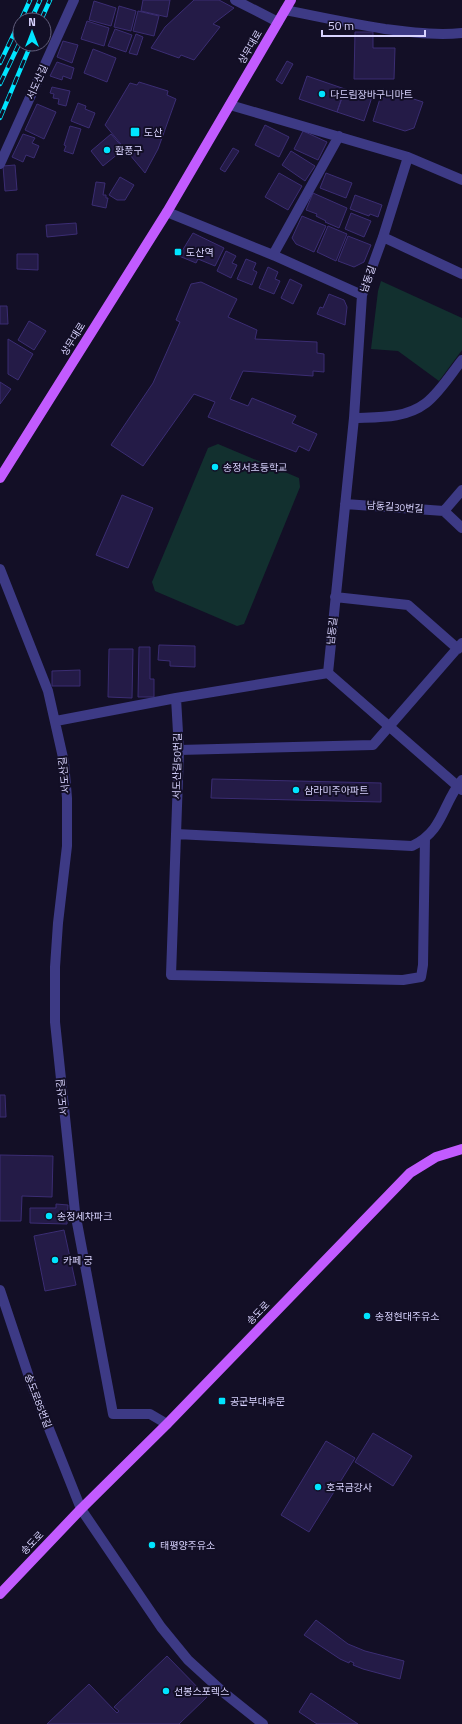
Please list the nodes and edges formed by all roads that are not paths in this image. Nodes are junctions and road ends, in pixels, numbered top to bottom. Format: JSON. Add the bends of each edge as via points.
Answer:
{"nodes":[{"id":1,"x":74,"y":0,"type":"edge"},
{"id":2,"x":235,"y":0,"type":"edge"},
{"id":3,"x":291,"y":0,"type":"edge"},
{"id":4,"x":285,"y":10,"type":"junction"},
{"id":5,"x":278,"y":22,"type":"junction"},
{"id":6,"x":462,"y":33,"type":"edge"},
{"id":7,"x":230,"y":105,"type":"junction"},
{"id":8,"x":339,"y":136,"type":"junction"},
{"id":9,"x":408,"y":157,"type":"junction"},
{"id":10,"x":0,"y":164,"type":"edge"},
{"id":11,"x":462,"y":180,"type":"edge"},
{"id":12,"x":167,"y":212,"type":"junction"},
{"id":13,"x":383,"y":237,"type":"junction"},
{"id":14,"x":273,"y":255,"type":"junction"},
{"id":15,"x":462,"y":274,"type":"edge"},
{"id":16,"x":362,"y":295,"type":"junction"},
{"id":17,"x":462,"y":360,"type":"edge"},
{"id":18,"x":354,"y":418,"type":"junction"},
{"id":19,"x":0,"y":478,"type":"edge"},
{"id":20,"x":462,"y":490,"type":"edge"},
{"id":21,"x":345,"y":504,"type":"junction"},
{"id":22,"x":444,"y":511,"type":"junction"},
{"id":23,"x":462,"y":528,"type":"edge"},
{"id":24,"x":0,"y":569,"type":"edge"},
{"id":25,"x":335,"y":597,"type":"junction"},
{"id":26,"x":460,"y":646,"type":"edge"},
{"id":27,"x":328,"y":672,"type":"junction"},
{"id":28,"x":176,"y":698,"type":"junction"},
{"id":29,"x":56,"y":721,"type":"junction"},
{"id":30,"x":390,"y":726,"type":"junction"},
{"id":31,"x":179,"y":750,"type":"junction"},
{"id":32,"x":460,"y":785,"type":"edge"},
{"id":33,"x":176,"y":834,"type":"junction"},
{"id":34,"x":426,"y":838,"type":"junction"},
{"id":35,"x":462,"y":1149,"type":"edge"},
{"id":36,"x":0,"y":1290,"type":"edge"},
{"id":37,"x":167,"y":1424,"type":"junction"},
{"id":38,"x":81,"y":1509,"type":"junction"},
{"id":39,"x":0,"y":1594,"type":"edge"},
{"id":40,"x":263,"y":1724,"type":"edge"}],
"edges":[{"from":1,"to":10,"type":"street","name":"서도산길"},
{"from":2,"to":5,"type":"street"},
{"from":3,"to":4,"type":"main road","name":"상무대로"},
{"from":4,"to":5,"type":"main road","name":"상무대로"},
{"from":4,"to":6,"type":"street","via":[[415,33]]},
{"from":5,"to":7,"type":"main road","name":"상무대로"},
{"from":7,"to":8,"type":"street"},
{"from":7,"to":12,"type":"main road","name":"상무대로"},
{"from":8,"to":9,"type":"street"},
{"from":8,"to":14,"type":"street"},
{"from":9,"to":11,"type":"street"},
{"from":9,"to":13,"type":"street","name":"남동길"},
{"from":12,"to":14,"type":"street"},
{"from":12,"to":19,"type":"main road","name":"상무대로"},
{"from":13,"to":15,"type":"street"},
{"from":13,"to":16,"type":"street","name":"남동길"},
{"from":14,"to":16,"type":"street"},
{"from":16,"to":18,"type":"street","name":"남동길"},
{"from":17,"to":18,"type":"street","via":[[432,397],[419,407],[397,416]]},
{"from":18,"to":21,"type":"street","name":"남동길"},
{"from":20,"to":22,"type":"street"},
{"from":21,"to":22,"type":"street","name":"남동길30번길"},
{"from":21,"to":25,"type":"street","name":"남동길"},
{"from":22,"to":23,"type":"street"},
{"from":24,"to":29,"type":"street","name":"서도산길","via":[[48,691]]},
{"from":25,"to":26,"type":"street","via":[[408,605]]},
{"from":25,"to":27,"type":"street","name":"남동길"},
{"from":26,"to":30,"type":"street"},
{"from":27,"to":28,"type":"street"},
{"from":27,"to":30,"type":"street"},
{"from":28,"to":29,"type":"street"},
{"from":28,"to":31,"type":"street","name":"서도산길50번길"},
{"from":29,"to":37,"type":"street","name":"서도산길","via":[[64,762],[67,846],[56,952],[55,1022],[75,1212],[113,1414],[150,1414]]},
{"from":30,"to":31,"type":"street","via":[[373,745]]},
{"from":30,"to":32,"type":"street"},
{"from":31,"to":33,"type":"street","name":"서도산길50번길"},
{"from":32,"to":34,"type":"street","via":[[441,819]]},
{"from":33,"to":34,"type":"street","via":[[412,846]]},
{"from":33,"to":34,"type":"street","name":"서도산길50번길","via":[[171,975],[368,980],[421,978]]},
{"from":35,"to":37,"type":"main road","name":"송도로","via":[[436,1157],[410,1173]]},
{"from":36,"to":38,"type":"street","name":"송도로85번길","via":[[32,1386]]},
{"from":37,"to":38,"type":"main road","name":"송도로"},
{"from":38,"to":39,"type":"main road","name":"송도로"},
{"from":38,"to":40,"type":"street","via":[[161,1627],[188,1660]]}]}
